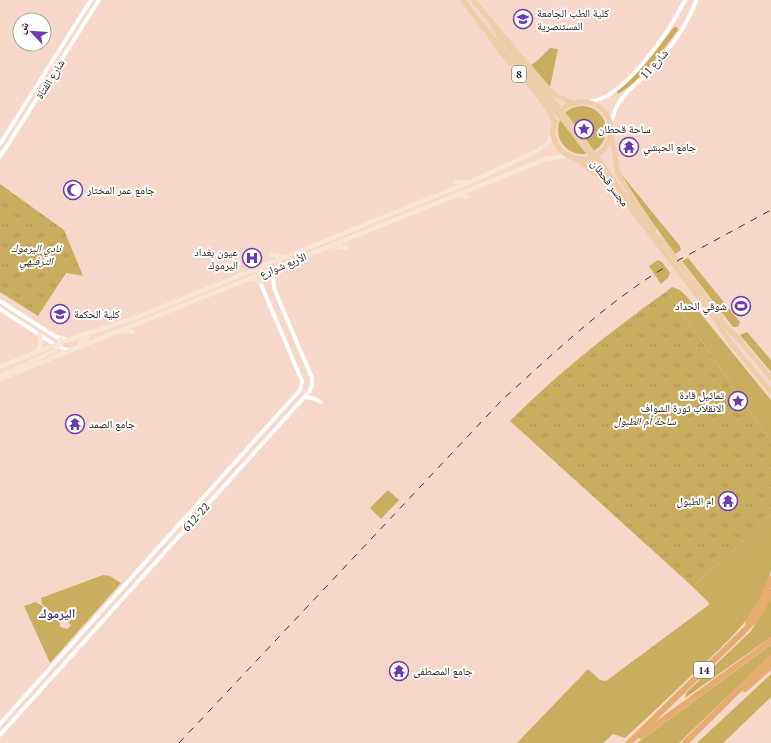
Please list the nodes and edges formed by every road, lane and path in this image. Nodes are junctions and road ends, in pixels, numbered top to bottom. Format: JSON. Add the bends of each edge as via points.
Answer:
{"nodes":[{"id":1,"x":91,"y":0,"type":"edge"},
{"id":2,"x":99,"y":0,"type":"edge"},
{"id":3,"x":463,"y":0,"type":"edge"},
{"id":4,"x":474,"y":0,"type":"edge"},
{"id":5,"x":685,"y":0,"type":"edge"},
{"id":6,"x":696,"y":0,"type":"edge"},
{"id":7,"x":490,"y":21,"type":"junction"},
{"id":8,"x":674,"y":22,"type":"junction"},
{"id":9,"x":483,"y":26,"type":"junction"},
{"id":10,"x":683,"y":26,"type":"junction"},
{"id":11,"x":71,"y":32,"type":"junction"},
{"id":12,"x":77,"y":36,"type":"junction"},
{"id":13,"x":503,"y":45,"type":"junction"},
{"id":14,"x":588,"y":102,"type":"junction"},
{"id":15,"x":573,"y":103,"type":"junction"},
{"id":16,"x":562,"y":109,"type":"dead end"},
{"id":17,"x":557,"y":116,"type":"dead end"},
{"id":18,"x":554,"y":122,"type":"junction"},
{"id":19,"x":611,"y":125,"type":"junction"},
{"id":20,"x":553,"y":132,"type":"junction"},
{"id":21,"x":611,"y":132,"type":"junction"},
{"id":22,"x":0,"y":144,"type":"edge"},
{"id":23,"x":567,"y":156,"type":"junction"},
{"id":24,"x":598,"y":156,"type":"dead end"},
{"id":25,"x":0,"y":157,"type":"edge"},
{"id":26,"x":576,"y":159,"type":"junction"},
{"id":27,"x":589,"y":159,"type":"dead end"},
{"id":28,"x":455,"y":182,"type":"dead end"},
{"id":29,"x":470,"y":182,"type":"junction"},
{"id":30,"x":459,"y":195,"type":"junction"},
{"id":31,"x":467,"y":197,"type":"dead end"},
{"id":32,"x":358,"y":220,"type":"dead end"},
{"id":33,"x":360,"y":226,"type":"junction"},
{"id":34,"x":309,"y":246,"type":"junction"},
{"id":35,"x":331,"y":246,"type":"junction"},
{"id":36,"x":346,"y":248,"type":"dead end"},
{"id":37,"x":300,"y":250,"type":"junction"},
{"id":38,"x":312,"y":253,"type":"junction"},
{"id":39,"x":272,"y":255,"type":"dead end"},
{"id":40,"x":283,"y":257,"type":"junction"},
{"id":41,"x":302,"y":257,"type":"junction"},
{"id":42,"x":276,"y":268,"type":"junction"},
{"id":43,"x":273,"y":276,"type":"joint"},
{"id":44,"x":249,"y":278,"type":"junction"},
{"id":45,"x":260,"y":282,"type":"joint"},
{"id":46,"x":0,"y":301,"type":"edge"},
{"id":47,"x":0,"y":309,"type":"edge"},
{"id":48,"x":714,"y":315,"type":"junction"},
{"id":49,"x":121,"y":330,"type":"junction"},
{"id":50,"x":133,"y":332,"type":"dead end"},
{"id":51,"x":90,"y":333,"type":"junction"},
{"id":52,"x":39,"y":334,"type":"junction"},
{"id":53,"x":738,"y":339,"type":"junction"},
{"id":54,"x":59,"y":343,"type":"junction"},
{"id":55,"x":732,"y":345,"type":"junction"},
{"id":56,"x":48,"y":347,"type":"junction"},
{"id":57,"x":81,"y":347,"type":"junction"},
{"id":58,"x":70,"y":351,"type":"junction"},
{"id":59,"x":38,"y":352,"type":"junction"},
{"id":60,"x":51,"y":353,"type":"junction"},
{"id":61,"x":302,"y":355,"type":"junction"},
{"id":62,"x":293,"y":358,"type":"junction"},
{"id":63,"x":0,"y":367,"type":"edge"},
{"id":64,"x":0,"y":376,"type":"edge"},
{"id":65,"x":771,"y":378,"type":"edge"},
{"id":66,"x":0,"y":379,"type":"edge"},
{"id":67,"x":771,"y":392,"type":"edge"},
{"id":68,"x":304,"y":397,"type":"junction"},
{"id":69,"x":321,"y":402,"type":"dead end"},
{"id":70,"x":168,"y":537,"type":"junction"},
{"id":71,"x":173,"y":542,"type":"junction"},
{"id":72,"x":771,"y":579,"type":"edge"},
{"id":73,"x":771,"y":592,"type":"edge"},
{"id":74,"x":771,"y":641,"type":"edge"},
{"id":75,"x":731,"y":645,"type":"junction"},
{"id":76,"x":60,"y":657,"type":"junction"},
{"id":77,"x":771,"y":658,"type":"edge"},
{"id":78,"x":65,"y":662,"type":"junction"},
{"id":79,"x":771,"y":666,"type":"edge"},
{"id":80,"x":715,"y":714,"type":"junction"},
{"id":81,"x":0,"y":724,"type":"edge"},
{"id":82,"x":0,"y":735,"type":"edge"},
{"id":83,"x":630,"y":743,"type":"edge"},
{"id":84,"x":685,"y":743,"type":"edge"}],
"edges":[{"from":1,"to":11,"type":"street","name":"شارع الفتاة"},
{"from":2,"to":12,"type":"street","name":"شارع الفتاة"},
{"from":3,"to":9,"type":"main road","number":"8"},
{"from":4,"to":7,"type":"main road","number":"8"},
{"from":5,"to":8,"type":"street","name":"شارع 11"},
{"from":6,"to":10,"type":"street","name":"شارع 11"},
{"from":7,"to":13,"type":"main road","name":"مجسر قحطان"},
{"from":7,"to":15,"type":"main road","number":"8","via":[[547,88],[563,100]]},
{"from":8,"to":10,"type":"street"},
{"from":8,"to":14,"type":"street","name":"شارع 11","via":[[649,57],[633,74],[602,98]]},
{"from":9,"to":13,"type":"main road","name":"مجسر قحطان"},
{"from":9,"to":18,"type":"main road","number":"8","via":[[496,46],[547,107]]},
{"from":10,"to":19,"type":"street","name":"شارع 11","via":[[655,65],[621,98],[615,108]]},
{"from":11,"to":12,"type":"street"},
{"from":11,"to":22,"type":"street","name":"شارع الفتاة"},
{"from":12,"to":25,"type":"street","name":"شارع الفتاة"},
{"from":13,"to":48,"type":"main road","name":"مجسر قحطان","via":[[559,108]]},
{"from":14,"to":15,"type":"main road"},
{"from":14,"to":19,"type":"main road","via":[[603,110]]},
{"from":15,"to":16,"type":"main road"},
{"from":17,"to":18,"type":"main road"},
{"from":18,"to":20,"type":"main road"},
{"from":19,"to":21,"type":"main road"},
{"from":20,"to":23,"type":"main road","via":[[556,143]]},
{"from":20,"to":29,"type":"main road","name":"الأربع شوارع","via":[[548,143],[537,151]]},
{"from":21,"to":24,"type":"main road","via":[[607,146]]},
{"from":21,"to":53,"type":"main road","via":[[616,168],[621,182],[654,230]]},
{"from":23,"to":26,"type":"main road"},
{"from":23,"to":30,"type":"main road","name":"الأربع شوارع","via":[[546,159]]},
{"from":26,"to":27,"type":"main road"},
{"from":26,"to":55,"type":"main road","via":[[595,172],[612,191]]},
{"from":28,"to":29,"type":"main road"},
{"from":29,"to":33,"type":"main road","name":"الأربع شوارع"},
{"from":30,"to":31,"type":"main road"},
{"from":30,"to":35,"type":"main road","name":"الأربع شوارع"},
{"from":32,"to":33,"type":"main road"},
{"from":33,"to":34,"type":"main road","name":"الأربع شوارع"},
{"from":34,"to":37,"type":"main road","name":"الأربع شوارع"},
{"from":34,"to":38,"type":"main road"},
{"from":35,"to":36,"type":"main road"},
{"from":35,"to":38,"type":"main road","name":"الأربع شوارع"},
{"from":37,"to":40,"type":"main road","name":"الأربع شوارع"},
{"from":37,"to":41,"type":"main road","via":[[303,253]]},
{"from":38,"to":41,"type":"main road","name":"الأربع شوارع"},
{"from":39,"to":40,"type":"main road"},
{"from":40,"to":51,"type":"main road","name":"الأربع شوارع","via":[[135,318]]},
{"from":41,"to":42,"type":"main road","name":"الأربع شوارع"},
{"from":42,"to":43,"type":"main road"},
{"from":42,"to":44,"type":"main road","name":"الأربع شوارع"},
{"from":43,"to":61,"type":"street","name":"612-22","via":[[276,290]]},
{"from":44,"to":45,"type":"main road"},
{"from":44,"to":49,"type":"main road","name":"الأربع شوارع"},
{"from":45,"to":62,"type":"street","name":"612-22"},
{"from":46,"to":54,"type":"street"},
{"from":47,"to":52,"type":"street"},
{"from":48,"to":53,"type":"main road","name":"مجسر قحطان"},
{"from":48,"to":55,"type":"main road","name":"مجسر قحطان"},
{"from":49,"to":50,"type":"main road"},
{"from":49,"to":57,"type":"main road","name":"الأربع شوارع"},
{"from":51,"to":54,"type":"main road","name":"الأربع شوارع"},
{"from":51,"to":57,"type":"main road","via":[[80,342]]},
{"from":52,"to":54,"type":"street"},
{"from":52,"to":59,"type":"main road","via":[[41,342]]},
{"from":53,"to":65,"type":"main road"},
{"from":54,"to":56,"type":"main road","name":"الأربع شوارع"},
{"from":54,"to":58,"type":"street"},
{"from":54,"to":60,"type":"main road"},
{"from":55,"to":67,"type":"main road"},
{"from":56,"to":59,"type":"main road","name":"الأربع شوارع"},
{"from":56,"to":60,"type":"main road"},
{"from":57,"to":58,"type":"main road","name":"الأربع شوارع"},
{"from":58,"to":66,"type":"main road","name":"الأربع شوارع"},
{"from":59,"to":63,"type":"main road","name":"الأربع شوارع"},
{"from":60,"to":64,"type":"main road"},
{"from":61,"to":62,"type":"street"},
{"from":61,"to":68,"type":"street","name":"612-22","via":[[312,378],[311,388]]},
{"from":62,"to":70,"type":"street","name":"612-22","via":[[302,381],[300,390]]},
{"from":68,"to":69,"type":"street"},
{"from":68,"to":71,"type":"street","name":"612-22"},
{"from":70,"to":71,"type":"street"},
{"from":70,"to":76,"type":"street","name":"612-22"},
{"from":71,"to":78,"type":"street","name":"612-22"},
{"from":72,"to":75,"type":"highway","number":"14","via":[[754,613]]},
{"from":73,"to":75,"type":"highway","number":"14","via":[[758,616]]},
{"from":74,"to":83,"type":"highway","number":"14"},
{"from":75,"to":83,"type":"highway","number":"14"},
{"from":76,"to":78,"type":"street"},
{"from":76,"to":81,"type":"street","name":"612-22"},
{"from":77,"to":80,"type":"highway"},
{"from":78,"to":82,"type":"street","name":"612-22"},
{"from":79,"to":80,"type":"highway"},
{"from":80,"to":84,"type":"highway"}]}
